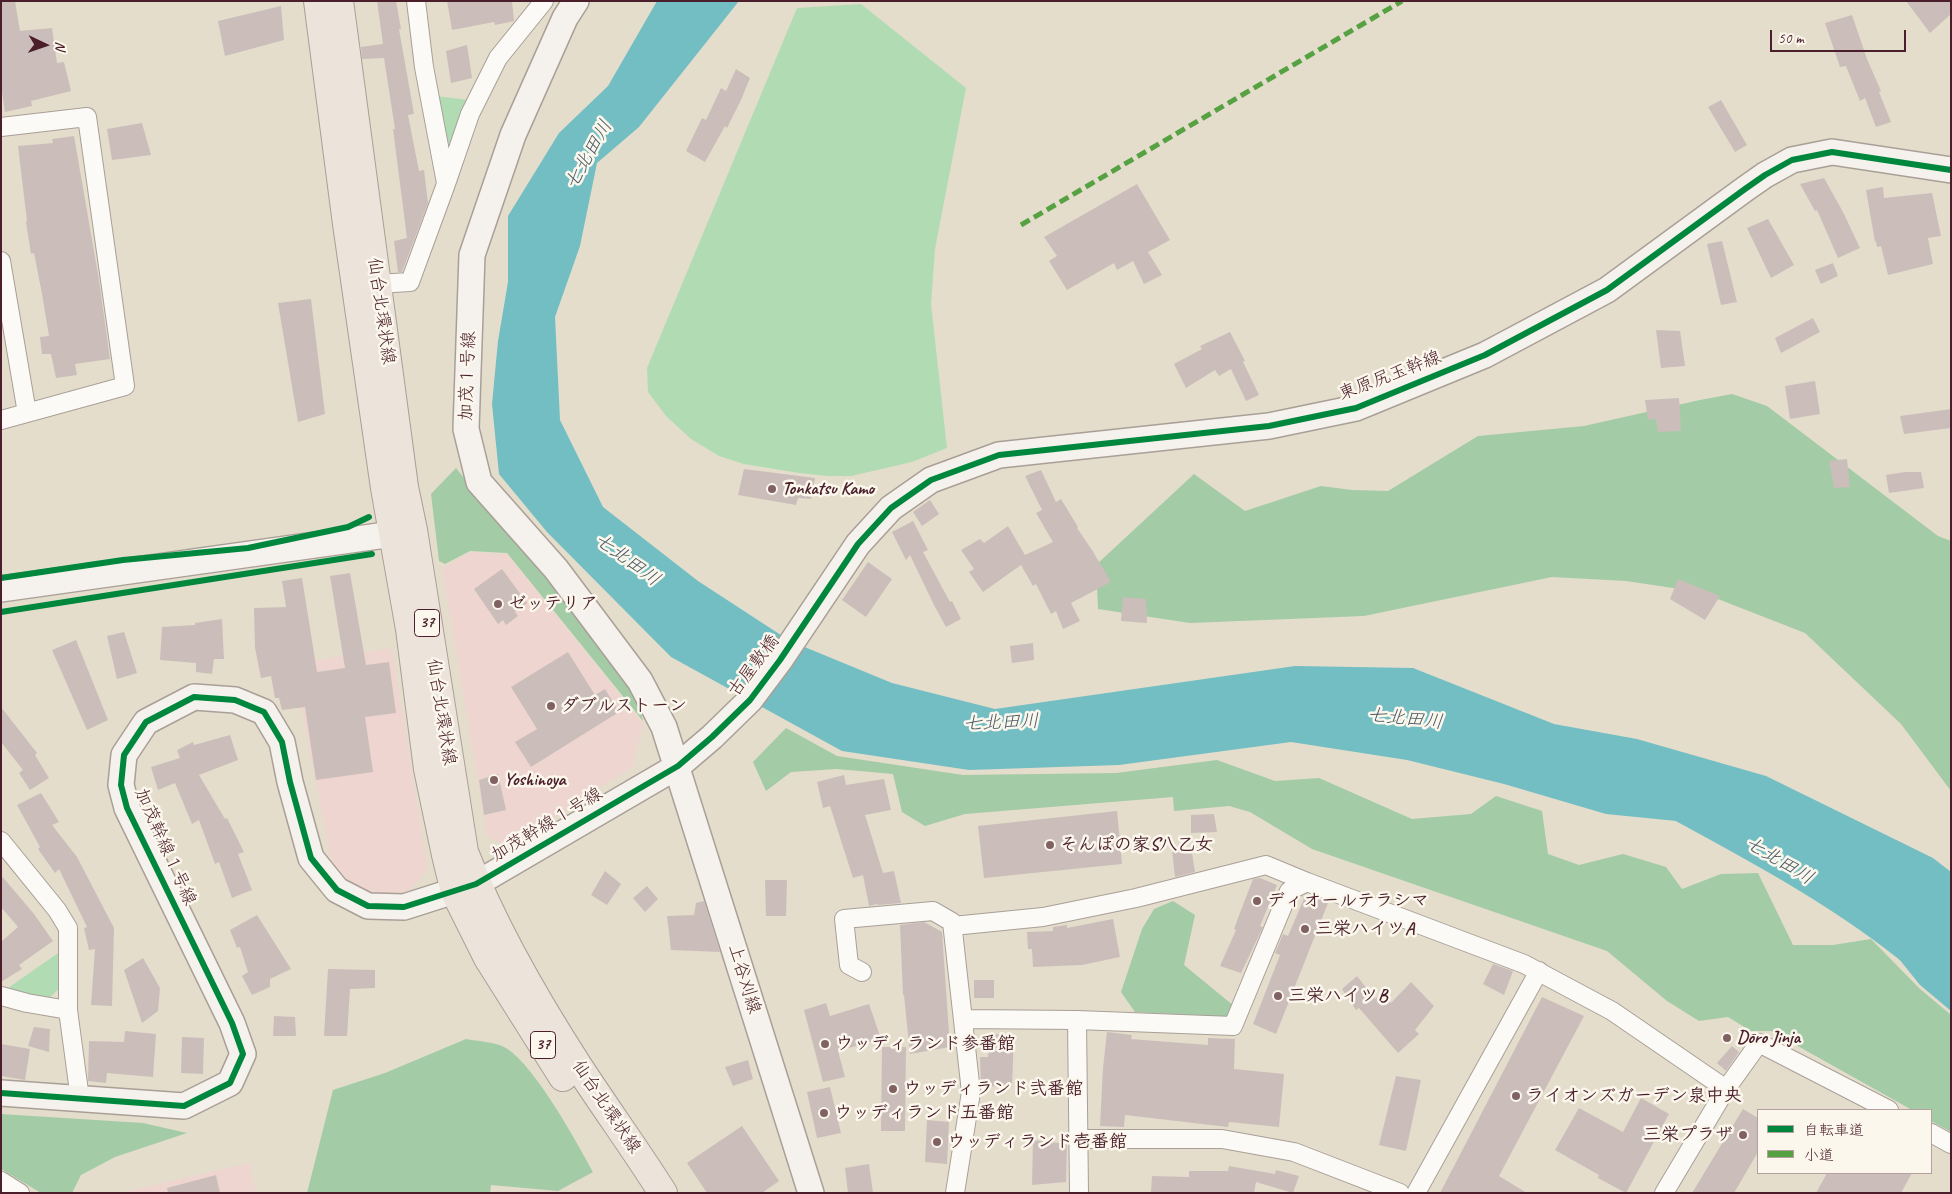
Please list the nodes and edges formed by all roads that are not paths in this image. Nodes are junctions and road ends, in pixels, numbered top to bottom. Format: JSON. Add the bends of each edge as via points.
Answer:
{"nodes":[{"id":1,"x":318,"y":1,"type":"edge"},
{"id":2,"x":338,"y":1,"type":"edge"},
{"id":3,"x":416,"y":1,"type":"edge"},
{"id":4,"x":544,"y":1,"type":"edge"},
{"id":5,"x":576,"y":1,"type":"edge"},
{"id":6,"x":1,"y":127,"type":"edge"},
{"id":7,"x":1951,"y":170,"type":"edge"},
{"id":8,"x":446,"y":184,"type":"junction"},
{"id":9,"x":1,"y":261,"type":"edge"},
{"id":10,"x":377,"y":284,"type":"junction"},
{"id":11,"x":26,"y":413,"type":"junction"},
{"id":12,"x":1,"y":420,"type":"edge"},
{"id":13,"x":403,"y":532,"type":"junction"},
{"id":14,"x":1,"y":589,"type":"edge"},
{"id":15,"x":814,"y":608,"type":"joint"},
{"id":16,"x":678,"y":766,"type":"junction"},
{"id":17,"x":1,"y":842,"type":"edge"},
{"id":18,"x":1307,"y":882,"type":"junction"},
{"id":19,"x":466,"y":888,"type":"junction"},
{"id":20,"x":952,"y":926,"type":"junction"},
{"id":21,"x":1539,"y":971,"type":"junction"},
{"id":22,"x":862,"y":972,"type":"dead end"},
{"id":23,"x":1,"y":996,"type":"edge"},
{"id":24,"x":68,"y":1010,"type":"junction"},
{"id":25,"x":963,"y":1018,"type":"junction"},
{"id":26,"x":1077,"y":1020,"type":"junction"},
{"id":27,"x":1726,"y":1089,"type":"junction"},
{"id":28,"x":1,"y":1093,"type":"edge"},
{"id":29,"x":80,"y":1099,"type":"junction"},
{"id":30,"x":1887,"y":1109,"type":"edge"},
{"id":31,"x":1932,"y":1134,"type":"edge"},
{"id":32,"x":1080,"y":1139,"type":"junction"},
{"id":33,"x":1951,"y":1144,"type":"edge"},
{"id":34,"x":1,"y":1182,"type":"edge"},
{"id":35,"x":20,"y":1193,"type":"edge"},
{"id":36,"x":640,"y":1193,"type":"edge"},
{"id":37,"x":663,"y":1193,"type":"edge"},
{"id":38,"x":810,"y":1193,"type":"edge"},
{"id":39,"x":955,"y":1193,"type":"edge"},
{"id":40,"x":1079,"y":1193,"type":"edge"},
{"id":41,"x":1400,"y":1193,"type":"edge"},
{"id":42,"x":1416,"y":1193,"type":"edge"},
{"id":43,"x":1664,"y":1193,"type":"edge"}],
"edges":[{"from":1,"to":13,"type":"main road","name":"仙台北環状線","number":"37","via":[[347,224]]},
{"from":2,"to":10,"type":"main road","name":"仙台北環状線","number":"37"},
{"from":3,"to":8,"type":"street","via":[[424,67]]},
{"from":4,"to":8,"type":"street","via":[[498,58],[470,114]]},
{"from":5,"to":16,"type":"street","name":"加茂１号線","via":[[513,135],[472,255],[466,429],[479,482],[556,569],[640,681],[664,727]]},
{"from":6,"to":11,"type":"street","via":[[86,117],[125,386]]},
{"from":7,"to":15,"type":"street","name":"東原尻玉幹線","via":[[1832,152],[1792,160],[1751,185],[1607,290],[1485,355],[1356,408],[1269,426],[999,456],[931,480],[892,508],[858,544]]},
{"from":8,"to":10,"type":"street","via":[[410,282]]},
{"from":9,"to":11,"type":"street"},
{"from":10,"to":13,"type":"main road","name":"仙台北環状線","number":"37","via":[[404,487]]},
{"from":11,"to":12,"type":"street"},
{"from":13,"to":14,"type":"street"},
{"from":13,"to":19,"type":"main road","name":"仙台北環状線","number":"37","via":[[410,629],[428,769]]},
{"from":15,"to":16,"type":"street","name":"古屋敷橋","via":[[750,700]]},
{"from":16,"to":19,"type":"street","name":"加茂幹線１号線"},
{"from":16,"to":38,"type":"street","name":"上谷刈線"},
{"from":17,"to":24,"type":"street","via":[[68,928]]},
{"from":18,"to":20,"type":"street","via":[[1266,865],[1136,898],[1043,917]]},
{"from":18,"to":21,"type":"street"},
{"from":18,"to":26,"type":"street","via":[[1290,891],[1233,1026]]},
{"from":19,"to":29,"type":"street","name":"加茂幹線１号線","via":[[404,907],[368,906],[337,890],[311,858],[282,742],[264,712],[234,700],[194,697],[146,722],[124,755],[120,785],[127,808],[232,1023],[243,1054],[230,1083],[184,1106]]},
{"from":19,"to":36,"type":"main road","name":"仙台北環状線","number":"37","via":[[488,958]]},
{"from":19,"to":37,"type":"main road","name":"仙台北環状線","number":"37"},
{"from":20,"to":22,"type":"street","via":[[952,922],[933,911],[844,919],[849,965]]},
{"from":20,"to":25,"type":"street"},
{"from":21,"to":27,"type":"street","via":[[1612,1010]]},
{"from":21,"to":42,"type":"street"},
{"from":23,"to":24,"type":"street"},
{"from":24,"to":29,"type":"street"},
{"from":25,"to":26,"type":"street"},
{"from":25,"to":39,"type":"street","via":[[971,1092]]},
{"from":26,"to":32,"type":"street"},
{"from":27,"to":30,"type":"street","via":[[1758,1043]]},
{"from":27,"to":43,"type":"street"},
{"from":28,"to":29,"type":"street","name":"加茂幹線１号線"},
{"from":31,"to":33,"type":"street"},
{"from":32,"to":40,"type":"street"},
{"from":32,"to":41,"type":"street","via":[[1222,1139],[1294,1152]]},
{"from":34,"to":35,"type":"street"}]}
